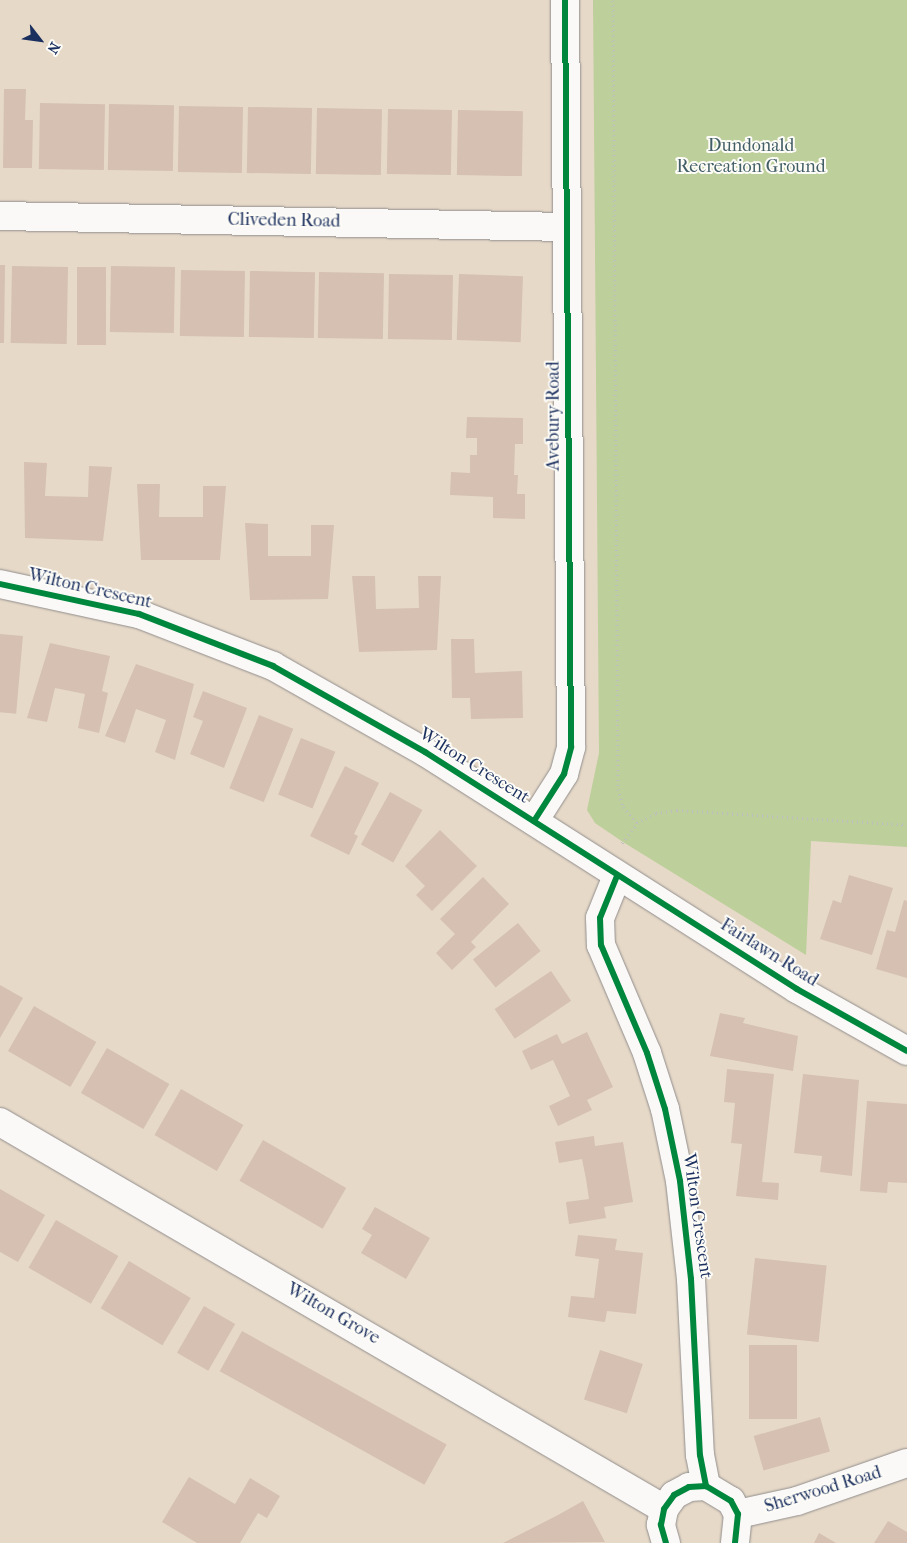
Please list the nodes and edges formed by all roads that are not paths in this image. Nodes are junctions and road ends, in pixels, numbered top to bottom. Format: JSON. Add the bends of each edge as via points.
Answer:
{"nodes":[{"id":1,"x":565,"y":0,"type":"edge"},
{"id":2,"x":0,"y":216,"type":"edge"},
{"id":3,"x":567,"y":227,"type":"junction"},
{"id":4,"x":0,"y":584,"type":"edge"},
{"id":5,"x":534,"y":821,"type":"junction"},
{"id":6,"x":612,"y":872,"type":"junction"},
{"id":7,"x":907,"y":1051,"type":"edge"},
{"id":8,"x":0,"y":1122,"type":"edge"},
{"id":9,"x":907,"y":1463,"type":"edge"},
{"id":10,"x":706,"y":1486,"type":"junction"},
{"id":11,"x":664,"y":1508,"type":"junction"},
{"id":12,"x":738,"y":1514,"type":"junction"},
{"id":13,"x":666,"y":1543,"type":"edge"},
{"id":14,"x":735,"y":1543,"type":"edge"}],
"edges":[{"from":1,"to":3,"type":"street","name":"Avebury Road"},
{"from":2,"to":3,"type":"street","name":"Cliveden Road"},
{"from":3,"to":5,"type":"street","name":"Avebury Road","via":[[571,746],[564,774]]},
{"from":4,"to":5,"type":"street","name":"Wilton Crescent","via":[[138,614],[265,662],[352,708]]},
{"from":5,"to":6,"type":"street","name":"Wilton Crescent"},
{"from":6,"to":7,"type":"street","name":"Fairlawn Road","via":[[797,989]]},
{"from":6,"to":10,"type":"street","name":"Wilton Crescent","via":[[600,918],[601,945],[647,1053],[665,1109],[680,1181],[691,1279],[700,1455]]},
{"from":8,"to":11,"type":"street","name":"Wilton Grove"},
{"from":9,"to":12,"type":"street","name":"Sherwood Road","via":[[798,1501]]},
{"from":10,"to":11,"type":"street","via":[[689,1487],[674,1495]]},
{"from":10,"to":12,"type":"street","via":[[731,1501]]},
{"from":11,"to":13,"type":"street","via":[[661,1525]]},
{"from":12,"to":14,"type":"street"}]}
